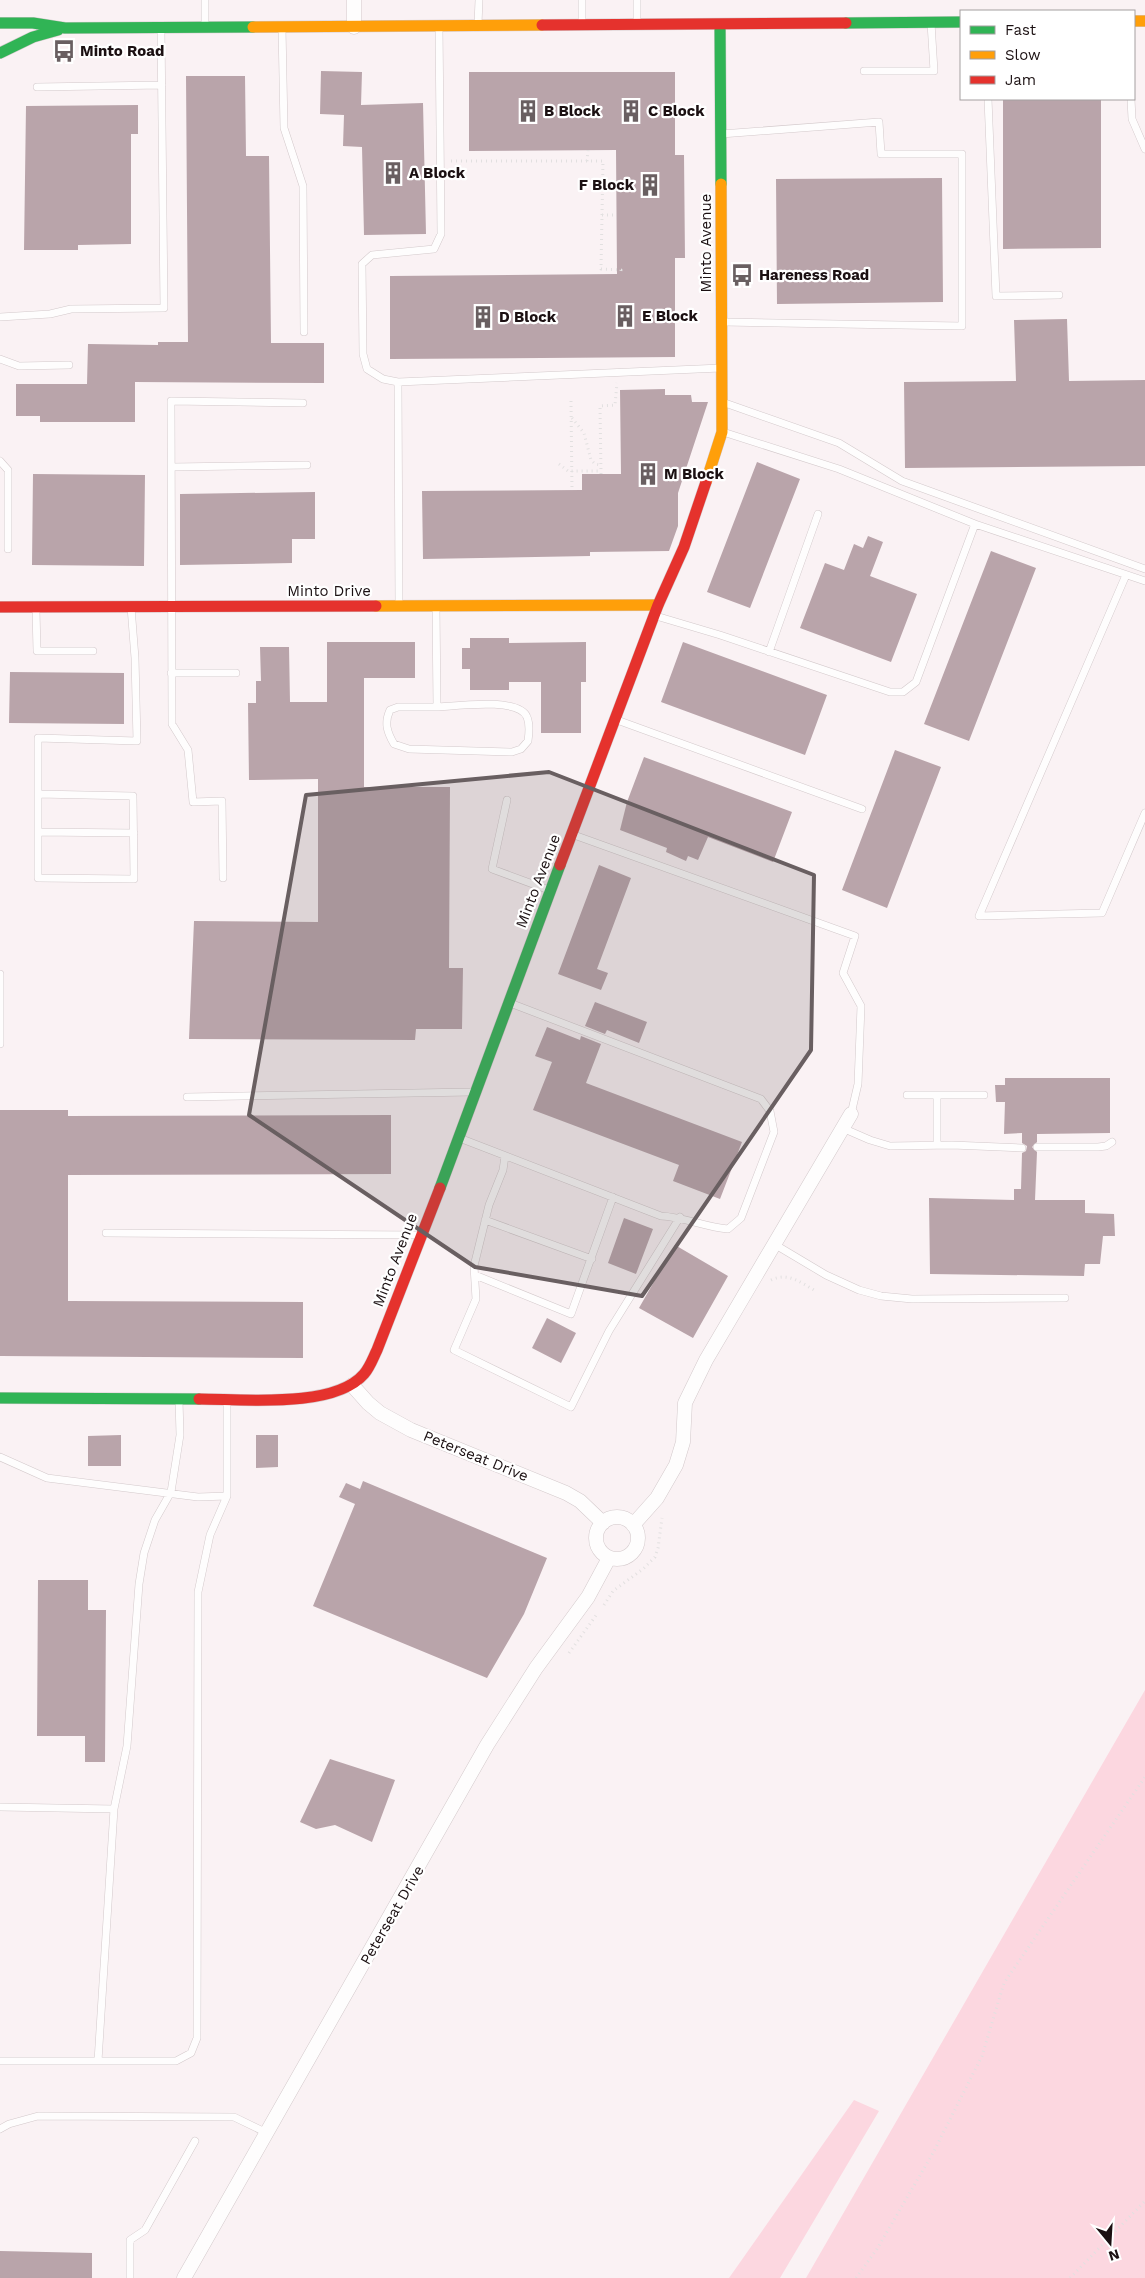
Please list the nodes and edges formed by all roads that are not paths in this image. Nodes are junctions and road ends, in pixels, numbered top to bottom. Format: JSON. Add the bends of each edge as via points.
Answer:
{"nodes":[{"id":1,"x":205,"y":0,"type":"edge"},
{"id":2,"x":354,"y":0,"type":"edge"},
{"id":3,"x":479,"y":0,"type":"edge"},
{"id":4,"x":582,"y":0,"type":"edge"},
{"id":5,"x":636,"y":0,"type":"edge"},
{"id":6,"x":0,"y":22,"type":"edge"},
{"id":7,"x":960,"y":22,"type":"edge"},
{"id":8,"x":582,"y":23,"type":"junction"},
{"id":9,"x":932,"y":23,"type":"junction"},
{"id":10,"x":637,"y":24,"type":"junction"},
{"id":11,"x":478,"y":25,"type":"junction"},
{"id":12,"x":720,"y":25,"type":"junction"},
{"id":13,"x":439,"y":26,"type":"junction"},
{"id":14,"x":161,"y":27,"type":"junction"},
{"id":15,"x":205,"y":27,"type":"junction"},
{"id":16,"x":282,"y":27,"type":"junction"},
{"id":17,"x":354,"y":27,"type":"junction"},
{"id":18,"x":65,"y":28,"type":"junction"},
{"id":19,"x":0,"y":53,"type":"edge"},
{"id":20,"x":864,"y":70,"type":"dead end"},
{"id":21,"x":162,"y":85,"type":"junction"},
{"id":22,"x":37,"y":87,"type":"dead end"},
{"id":23,"x":988,"y":100,"type":"edge"},
{"id":24,"x":1131,"y":100,"type":"edge"},
{"id":25,"x":721,"y":134,"type":"junction"},
{"id":26,"x":1145,"y":148,"type":"edge"},
{"id":27,"x":1059,"y":295,"type":"dead end"},
{"id":28,"x":0,"y":317,"type":"edge"},
{"id":29,"x":722,"y":322,"type":"junction"},
{"id":30,"x":304,"y":332,"type":"dead end"},
{"id":31,"x":0,"y":359,"type":"edge"},
{"id":32,"x":69,"y":366,"type":"dead end"},
{"id":33,"x":722,"y":368,"type":"junction"},
{"id":34,"x":398,"y":382,"type":"junction"},
{"id":35,"x":722,"y":402,"type":"junction"},
{"id":36,"x":303,"y":403,"type":"dead end"},
{"id":37,"x":722,"y":432,"type":"junction"},
{"id":38,"x":0,"y":461,"type":"edge"},
{"id":39,"x":307,"y":465,"type":"dead end"},
{"id":40,"x":172,"y":467,"type":"junction"},
{"id":41,"x":818,"y":514,"type":"dead end"},
{"id":42,"x":975,"y":524,"type":"junction"},
{"id":43,"x":8,"y":549,"type":"dead end"},
{"id":44,"x":1145,"y":569,"type":"edge"},
{"id":45,"x":1126,"y":575,"type":"junction"},
{"id":46,"x":1145,"y":581,"type":"edge"},
{"id":47,"x":399,"y":606,"type":"junction"},
{"id":48,"x":436,"y":606,"type":"junction"},
{"id":49,"x":0,"y":607,"type":"edge"},
{"id":50,"x":36,"y":607,"type":"junction"},
{"id":51,"x":131,"y":607,"type":"junction"},
{"id":52,"x":172,"y":607,"type":"junction"},
{"id":53,"x":656,"y":610,"type":"junction"},
{"id":54,"x":93,"y":651,"type":"dead end"},
{"id":55,"x":769,"y":652,"type":"junction"},
{"id":56,"x":171,"y":673,"type":"junction"},
{"id":57,"x":236,"y":673,"type":"dead end"},
{"id":58,"x":437,"y":706,"type":"junction"},
{"id":59,"x":614,"y":720,"type":"junction"},
{"id":60,"x":38,"y":794,"type":"junction"},
{"id":61,"x":507,"y":800,"type":"dead end"},
{"id":62,"x":862,"y":809,"type":"dead end"},
{"id":63,"x":1145,"y":813,"type":"edge"},
{"id":64,"x":38,"y":832,"type":"junction"},
{"id":65,"x":134,"y":833,"type":"junction"},
{"id":66,"x":572,"y":834,"type":"junction"},
{"id":67,"x":223,"y":878,"type":"dead end"},
{"id":68,"x":550,"y":890,"type":"junction"},
{"id":69,"x":0,"y":974,"type":"edge"},
{"id":70,"x":509,"y":1003,"type":"junction"},
{"id":71,"x":0,"y":1044,"type":"edge"},
{"id":72,"x":475,"y":1092,"type":"junction"},
{"id":73,"x":907,"y":1095,"type":"dead end"},
{"id":74,"x":937,"y":1095,"type":"junction"},
{"id":75,"x":984,"y":1095,"type":"dead end"},
{"id":76,"x":187,"y":1097,"type":"dead end"},
{"id":77,"x":847,"y":1120,"type":"junction"},
{"id":78,"x":460,"y":1138,"type":"junction"},
{"id":79,"x":1112,"y":1142,"type":"dead end"},
{"id":80,"x":936,"y":1145,"type":"junction"},
{"id":81,"x":1037,"y":1147,"type":"dead end"},
{"id":82,"x":1022,"y":1148,"type":"dead end"},
{"id":83,"x":505,"y":1156,"type":"junction"},
{"id":84,"x":613,"y":1198,"type":"junction"},
{"id":85,"x":680,"y":1217,"type":"junction"},
{"id":86,"x":485,"y":1220,"type":"junction"},
{"id":87,"x":106,"y":1233,"type":"dead end"},
{"id":88,"x":420,"y":1235,"type":"junction"},
{"id":89,"x":774,"y":1244,"type":"junction"},
{"id":90,"x":592,"y":1259,"type":"junction"},
{"id":91,"x":475,"y":1275,"type":"junction"},
{"id":92,"x":1065,"y":1298,"type":"dead end"},
{"id":93,"x":352,"y":1384,"type":"junction"},
{"id":94,"x":0,"y":1398,"type":"edge"},
{"id":95,"x":179,"y":1399,"type":"junction"},
{"id":96,"x":227,"y":1399,"type":"junction"},
{"id":97,"x":0,"y":1457,"type":"edge"},
{"id":98,"x":171,"y":1492,"type":"junction"},
{"id":99,"x":227,"y":1496,"type":"junction"},
{"id":100,"x":603,"y":1523,"type":"junction"},
{"id":101,"x":633,"y":1525,"type":"junction"},
{"id":102,"x":609,"y":1558,"type":"junction"},
{"id":103,"x":0,"y":1807,"type":"edge"},
{"id":104,"x":114,"y":1809,"type":"junction"},
{"id":105,"x":0,"y":2061,"type":"edge"},
{"id":106,"x":98,"y":2061,"type":"junction"},
{"id":107,"x":0,"y":2129,"type":"edge"},
{"id":108,"x":268,"y":2133,"type":"junction"},
{"id":109,"x":195,"y":2141,"type":"dead end"},
{"id":110,"x":130,"y":2278,"type":"edge"},
{"id":111,"x":184,"y":2278,"type":"edge"}],
"edges":[{"from":1,"to":15,"type":"lane"},
{"from":2,"to":17,"type":"street"},
{"from":3,"to":11,"type":"lane"},
{"from":4,"to":8,"type":"lane"},
{"from":5,"to":10,"type":"lane"},
{"from":6,"to":18,"type":"street"},
{"from":7,"to":9,"type":"street"},
{"from":8,"to":10,"type":"street"},
{"from":8,"to":11,"type":"street"},
{"from":9,"to":12,"type":"street"},
{"from":9,"to":20,"type":"lane","via":[[934,71]]},
{"from":10,"to":12,"type":"street"},
{"from":11,"to":13,"type":"street"},
{"from":12,"to":25,"type":"street","name":"Minto Avenue"},
{"from":13,"to":17,"type":"street"},
{"from":13,"to":34,"type":"lane","via":[[441,234],[434,250],[372,255],[362,264],[363,354],[367,369],[383,379]]},
{"from":14,"to":15,"type":"street"},
{"from":14,"to":18,"type":"street"},
{"from":14,"to":21,"type":"lane"},
{"from":15,"to":16,"type":"street"},
{"from":16,"to":17,"type":"street"},
{"from":16,"to":30,"type":"lane","via":[[284,128],[303,186]]},
{"from":18,"to":19,"type":"street","via":[[33,37]]},
{"from":21,"to":22,"type":"lane"},
{"from":21,"to":28,"type":"lane","via":[[164,308],[71,309],[50,314]]},
{"from":23,"to":27,"type":"lane","via":[[996,296]]},
{"from":24,"to":26,"type":"lane","via":[[1132,119]]},
{"from":25,"to":29,"type":"street","name":"Minto Avenue"},
{"from":25,"to":29,"type":"lane","via":[[879,122],[880,154],[962,154],[962,326]]},
{"from":29,"to":33,"type":"street","name":"Minto Avenue"},
{"from":31,"to":32,"type":"lane","via":[[19,366]]},
{"from":33,"to":34,"type":"lane"},
{"from":33,"to":35,"type":"street","name":"Minto Avenue"},
{"from":34,"to":47,"type":"lane"},
{"from":35,"to":37,"type":"street","name":"Minto Avenue"},
{"from":35,"to":44,"type":"lane","via":[[839,443],[902,481]]},
{"from":36,"to":40,"type":"lane","via":[[171,401]]},
{"from":37,"to":42,"type":"lane","via":[[839,470]]},
{"from":37,"to":53,"type":"street","name":"Minto Avenue","via":[[684,547]]},
{"from":38,"to":43,"type":"lane","via":[[8,470]]},
{"from":39,"to":40,"type":"lane"},
{"from":40,"to":52,"type":"lane"},
{"from":41,"to":55,"type":"lane"},
{"from":42,"to":45,"type":"lane"},
{"from":42,"to":55,"type":"lane","via":[[916,682],[903,692],[890,692]]},
{"from":45,"to":46,"type":"lane"},
{"from":45,"to":63,"type":"lane","via":[[979,916],[1102,913]]},
{"from":47,"to":48,"type":"street","name":"Minto Drive"},
{"from":47,"to":52,"type":"street","name":"Minto Drive"},
{"from":48,"to":53,"type":"street","name":"Minto Drive"},
{"from":48,"to":58,"type":"lane"},
{"from":49,"to":50,"type":"street","name":"Minto Drive"},
{"from":50,"to":51,"type":"street","name":"Minto Drive"},
{"from":50,"to":54,"type":"lane","via":[[37,651]]},
{"from":51,"to":52,"type":"street","name":"Minto Drive"},
{"from":51,"to":60,"type":"lane","via":[[137,741],[38,738]]},
{"from":52,"to":56,"type":"lane"},
{"from":53,"to":55,"type":"lane"},
{"from":53,"to":59,"type":"street","name":"Minto Avenue"},
{"from":56,"to":57,"type":"lane"},
{"from":56,"to":67,"type":"lane","via":[[172,724],[188,750],[193,802],[222,801]]},
{"from":58,"to":58,"type":"lane","via":[[398,706],[390,710],[386,724],[394,744],[409,749],[512,752],[521,750],[528,741],[527,717],[522,710],[506,704]]},
{"from":59,"to":62,"type":"lane"},
{"from":59,"to":66,"type":"street","name":"Minto Avenue"},
{"from":60,"to":64,"type":"lane"},
{"from":60,"to":65,"type":"lane","via":[[133,796]]},
{"from":61,"to":68,"type":"lane","via":[[492,869]]},
{"from":64,"to":65,"type":"lane"},
{"from":64,"to":65,"type":"lane","via":[[38,878],[134,879]]},
{"from":66,"to":68,"type":"street","name":"Minto Avenue"},
{"from":66,"to":77,"type":"lane","via":[[854,936],[843,973],[861,1006],[858,1084]]},
{"from":68,"to":70,"type":"street","name":"Minto Avenue"},
{"from":69,"to":71,"type":"lane"},
{"from":70,"to":72,"type":"street","name":"Minto Avenue"},
{"from":70,"to":85,"type":"lane","via":[[761,1099],[767,1105],[774,1132],[741,1218],[728,1228],[712,1228]]},
{"from":72,"to":76,"type":"lane"},
{"from":72,"to":78,"type":"street","name":"Minto Avenue"},
{"from":73,"to":74,"type":"lane"},
{"from":74,"to":75,"type":"lane"},
{"from":74,"to":80,"type":"lane"},
{"from":77,"to":80,"type":"lane","via":[[847,1130],[879,1144]]},
{"from":77,"to":89,"type":"street"},
{"from":78,"to":83,"type":"lane"},
{"from":78,"to":88,"type":"street","name":"Minto Avenue"},
{"from":79,"to":81,"type":"lane","via":[[1098,1147]]},
{"from":80,"to":82,"type":"lane"},
{"from":83,"to":84,"type":"lane"},
{"from":83,"to":86,"type":"lane"},
{"from":84,"to":85,"type":"lane","via":[[661,1216]]},
{"from":84,"to":90,"type":"lane"},
{"from":85,"to":91,"type":"lane","via":[[609,1331],[571,1407],[454,1350],[476,1299]]},
{"from":86,"to":90,"type":"lane"},
{"from":86,"to":91,"type":"lane","via":[[474,1266]]},
{"from":87,"to":88,"type":"lane"},
{"from":88,"to":93,"type":"street","name":"Minto Avenue","via":[[377,1350],[364,1373]]},
{"from":89,"to":92,"type":"lane","via":[[826,1275],[881,1296],[912,1299]]},
{"from":89,"to":101,"type":"street","via":[[706,1360],[685,1403],[683,1442],[676,1465],[657,1498]]},
{"from":90,"to":91,"type":"lane","via":[[571,1314]]},
{"from":93,"to":96,"type":"street","name":"Minto Avenue","via":[[323,1397]]},
{"from":93,"to":100,"type":"street","name":"Peterseat Drive","via":[[368,1403],[395,1422],[566,1493]]},
{"from":94,"to":95,"type":"street","name":"Minto Avenue"},
{"from":95,"to":96,"type":"street","name":"Minto Avenue"},
{"from":95,"to":98,"type":"lane","via":[[180,1435]]},
{"from":96,"to":99,"type":"lane"},
{"from":97,"to":98,"type":"lane","via":[[47,1478]]},
{"from":98,"to":99,"type":"lane","via":[[198,1497]]},
{"from":98,"to":104,"type":"lane","via":[[155,1520],[144,1553],[127,1746]]},
{"from":99,"to":106,"type":"lane","via":[[210,1535],[198,1592],[197,2038],[191,2053],[176,2061]]},
{"from":100,"to":101,"type":"street","via":[[608,1519],[622,1518]]},
{"from":100,"to":102,"type":"street","via":[[596,1542]]},
{"from":101,"to":102,"type":"street","via":[[638,1538],[634,1551],[623,1558]]},
{"from":102,"to":108,"type":"street","name":"Peterseat Drive","via":[[588,1597],[536,1668],[487,1745]]},
{"from":103,"to":104,"type":"lane"},
{"from":104,"to":106,"type":"lane"},
{"from":105,"to":106,"type":"lane"},
{"from":107,"to":108,"type":"lane","via":[[38,2116],[234,2117]]},
{"from":108,"to":111,"type":"street","name":"Peterseat Drive"},
{"from":109,"to":110,"type":"lane","via":[[145,2230],[130,2240]]}]}
